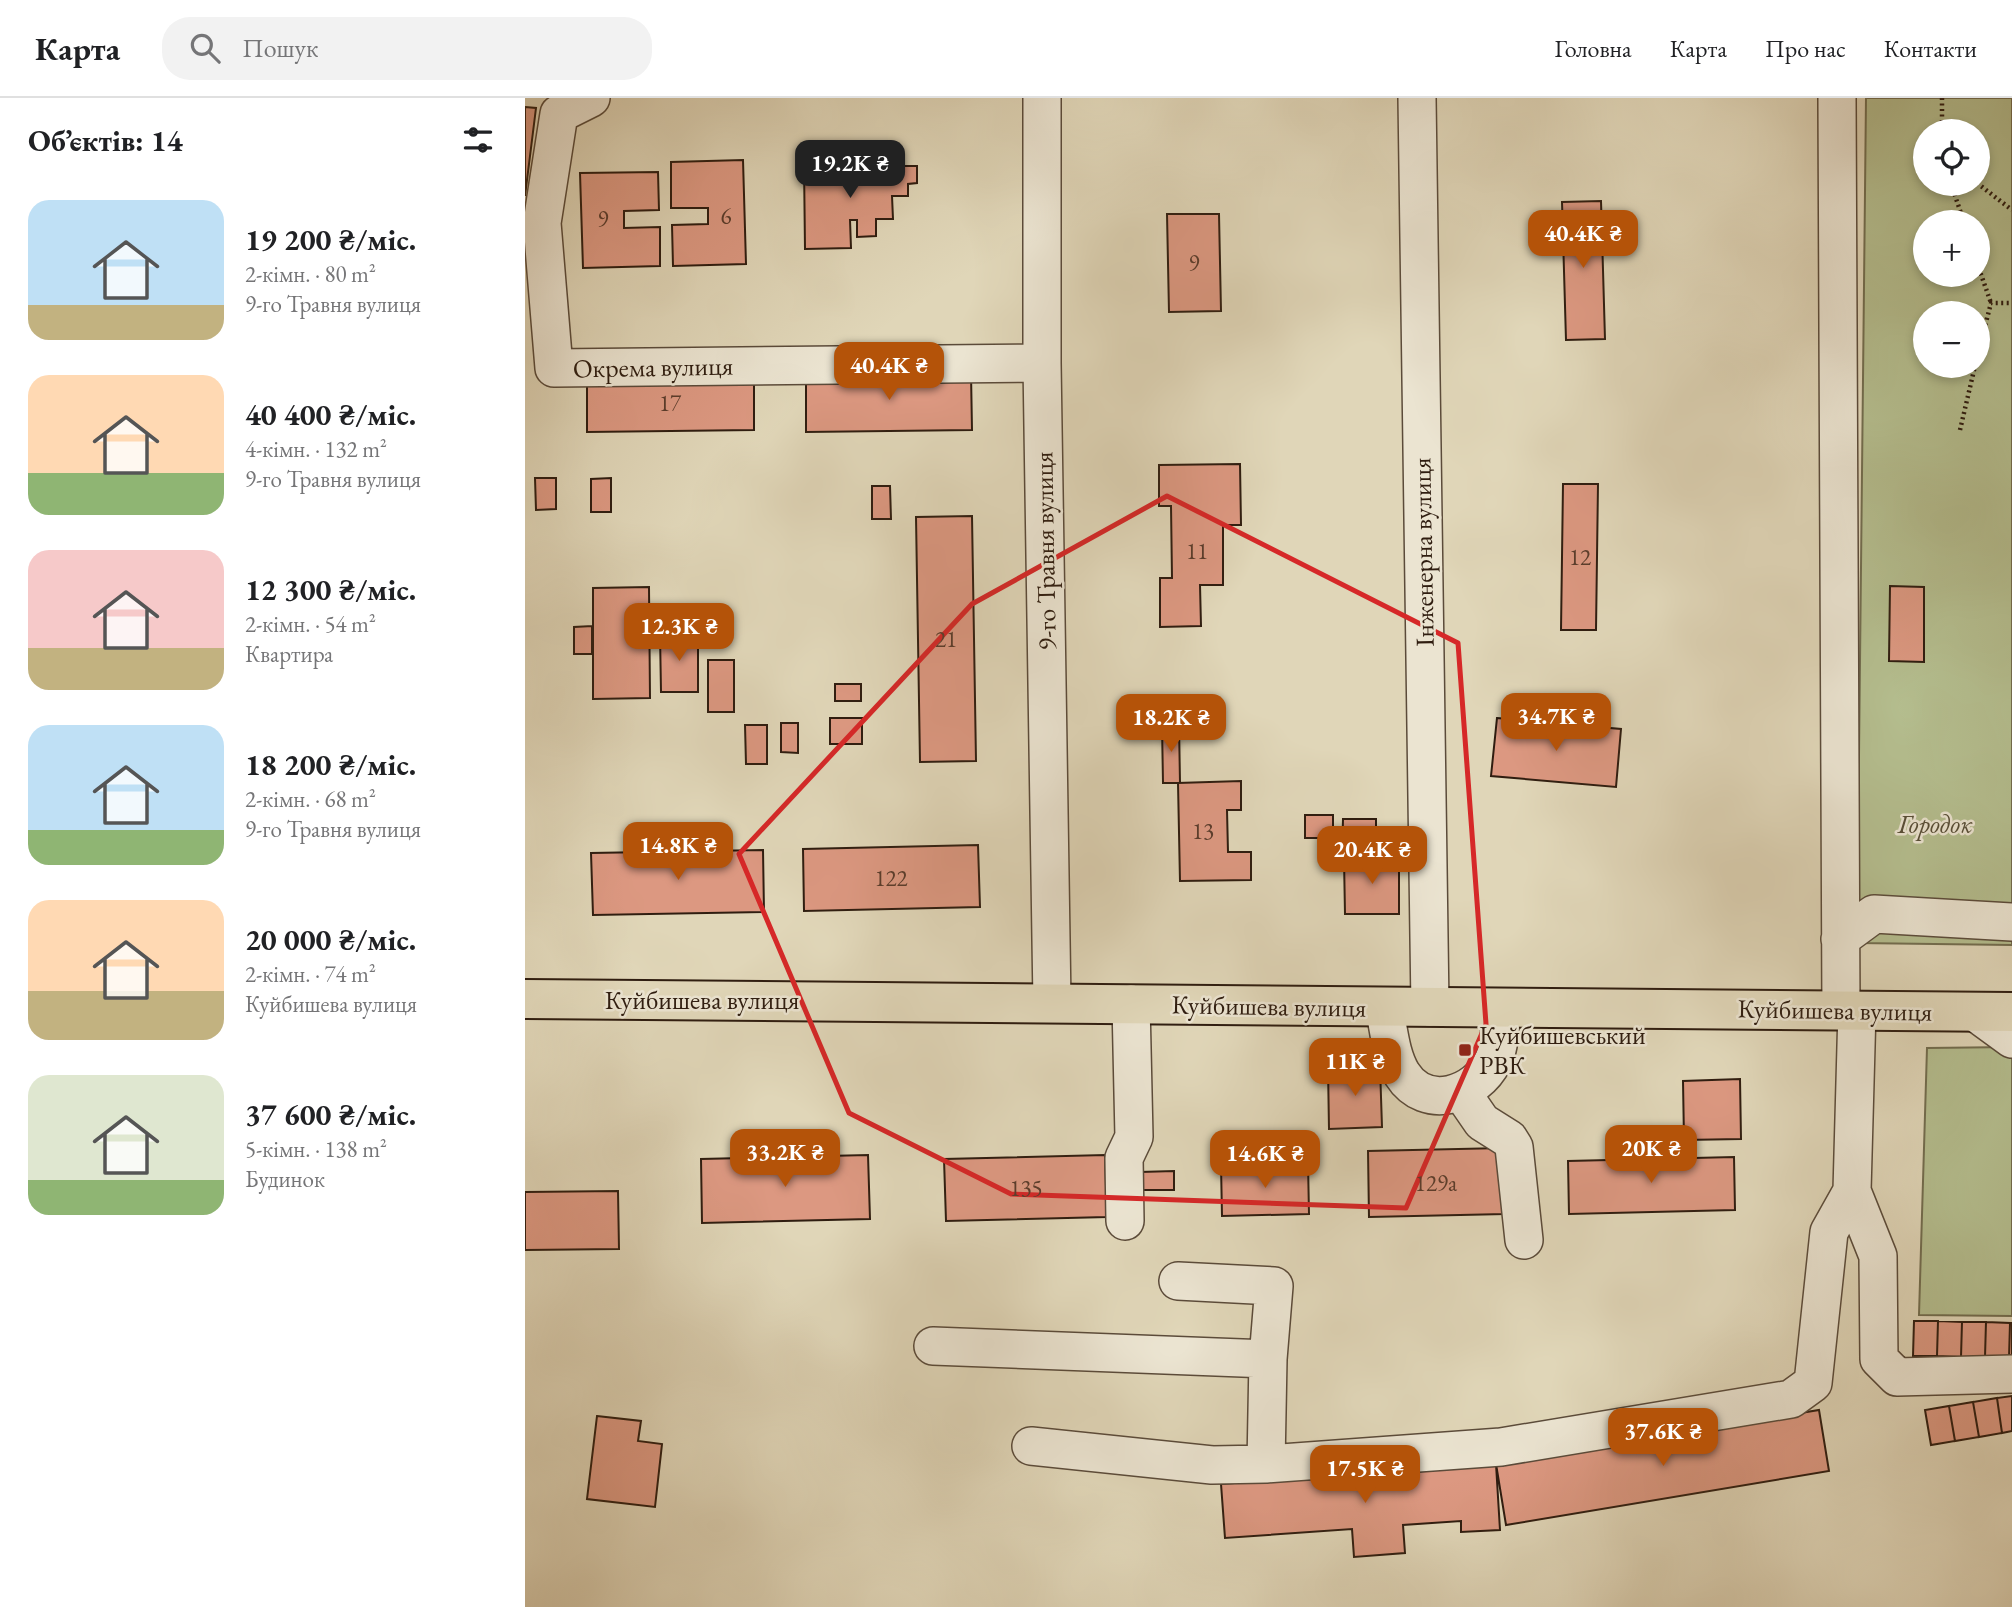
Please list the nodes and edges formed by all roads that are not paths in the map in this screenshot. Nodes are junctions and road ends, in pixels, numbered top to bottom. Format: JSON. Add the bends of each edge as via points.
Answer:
{"nodes":[{"id":1,"x":591,"y":98,"type":"edge"},
{"id":2,"x":1042,"y":98,"type":"edge"},
{"id":3,"x":1417,"y":98,"type":"edge"},
{"id":4,"x":1837,"y":98,"type":"edge"},
{"id":5,"x":1042,"y":363,"type":"junction"},
{"id":6,"x":2012,"y":922,"type":"edge"},
{"id":7,"x":1840,"y":939,"type":"junction"},
{"id":8,"x":525,"y":999,"type":"edge"},
{"id":9,"x":1052,"y":1003,"type":"junction"},
{"id":10,"x":1132,"y":1004,"type":"junction"},
{"id":11,"x":1384,"y":1007,"type":"junction"},
{"id":12,"x":1430,"y":1007,"type":"junction"},
{"id":13,"x":1500,"y":1007,"type":"junction"},
{"id":14,"x":1849,"y":1010,"type":"junction"},
{"id":15,"x":1994,"y":1012,"type":"edge"},
{"id":16,"x":2012,"y":1039,"type":"edge"},
{"id":17,"x":1462,"y":1093,"type":"junction"},
{"id":18,"x":1852,"y":1191,"type":"junction"},
{"id":19,"x":1125,"y":1222,"type":"dead end"},
{"id":20,"x":1524,"y":1240,"type":"dead end"},
{"id":21,"x":1178,"y":1281,"type":"dead end"},
{"id":22,"x":933,"y":1346,"type":"dead end"},
{"id":23,"x":1268,"y":1359,"type":"junction"},
{"id":24,"x":2012,"y":1374,"type":"edge"},
{"id":25,"x":1031,"y":1446,"type":"dead end"},
{"id":26,"x":1266,"y":1464,"type":"junction"}],
"edges":[{"from":1,"to":5,"type":"street","name":"Окрема вулиця","via":[[559,114],[542,223],[554,368]]},
{"from":2,"to":5,"type":"street","name":"9-го Травня вулиця"},
{"from":3,"to":12,"type":"street","name":"Інженерна вулиця"},
{"from":4,"to":7,"type":"street"},
{"from":5,"to":9,"type":"street","name":"9-го Травня вулиця"},
{"from":6,"to":7,"type":"street","via":[[1874,914]]},
{"from":7,"to":14,"type":"street"},
{"from":8,"to":9,"type":"main road","name":"Куйбишева вулиця"},
{"from":9,"to":10,"type":"main road","name":"Куйбишева вулиця"},
{"from":10,"to":11,"type":"main road","name":"Куйбишева вулиця"},
{"from":10,"to":19,"type":"street","via":[[1134,1137],[1124,1158]]},
{"from":11,"to":12,"type":"main road","name":"Куйбишева вулиця"},
{"from":11,"to":17,"type":"street","via":[[1394,1057],[1403,1076],[1416,1089],[1432,1094]]},
{"from":12,"to":13,"type":"main road","name":"Куйбишева вулиця"},
{"from":13,"to":14,"type":"main road","name":"Куйбишева вулиця"},
{"from":13,"to":17,"type":"street","via":[[1495,1059],[1481,1080]]},
{"from":14,"to":15,"type":"main road","name":"Куйбишева вулиця"},
{"from":14,"to":18,"type":"street"},
{"from":15,"to":16,"type":"street"},
{"from":17,"to":20,"type":"street","via":[[1482,1122],[1514,1147]]},
{"from":18,"to":24,"type":"street","via":[[1878,1256],[1879,1359],[1897,1377]]},
{"from":18,"to":26,"type":"street","via":[[1829,1232],[1813,1382],[1791,1399],[1501,1447]]},
{"from":21,"to":23,"type":"street","via":[[1274,1286]]},
{"from":22,"to":23,"type":"street"},
{"from":23,"to":26,"type":"street"},
{"from":25,"to":26,"type":"street","via":[[1212,1465]]}]}
